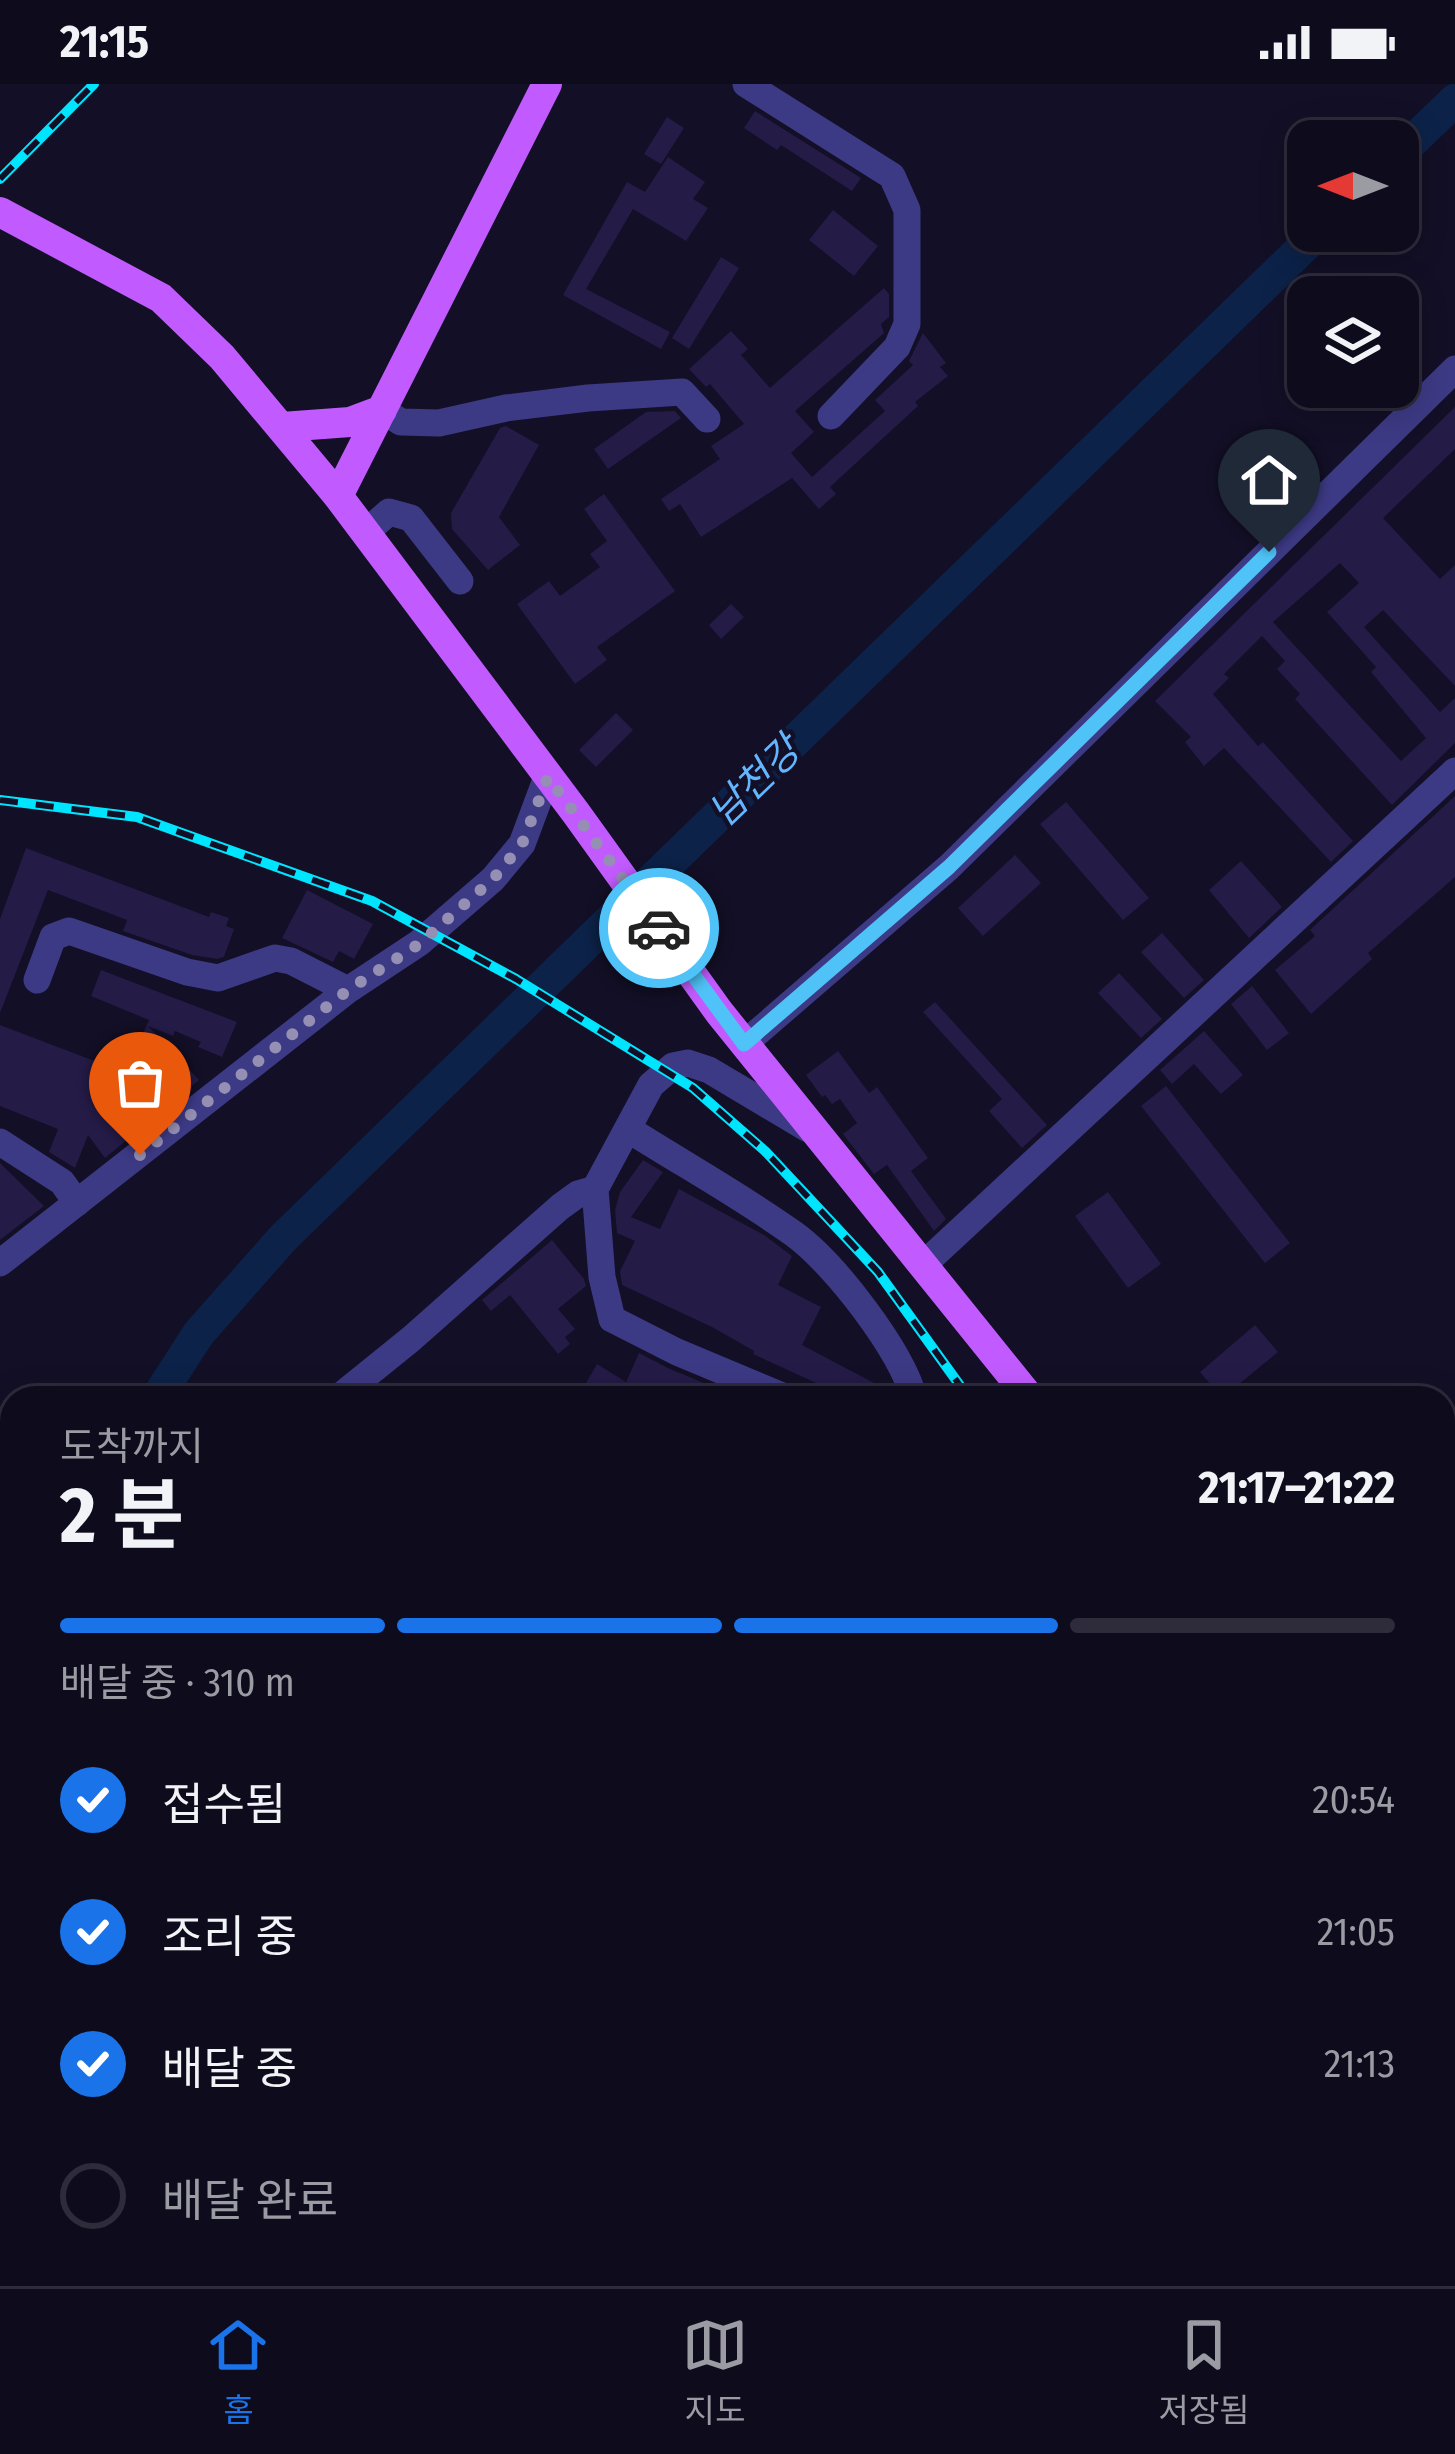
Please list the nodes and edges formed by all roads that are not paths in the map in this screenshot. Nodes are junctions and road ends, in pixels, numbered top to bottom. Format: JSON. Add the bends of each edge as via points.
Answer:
{"nodes":[{"id":1,"x":547,"y":84,"type":"edge"},
{"id":2,"x":746,"y":84,"type":"edge"},
{"id":3,"x":0,"y":212,"type":"edge"},
{"id":4,"x":1455,"y":369,"type":"edge"},
{"id":5,"x":382,"y":410,"type":"junction"},
{"id":6,"x":831,"y":416,"type":"dead end"},
{"id":7,"x":707,"y":418,"type":"dead end"},
{"id":8,"x":282,"y":427,"type":"junction"},
{"id":9,"x":338,"y":496,"type":"junction"},
{"id":10,"x":365,"y":533,"type":"junction"},
{"id":11,"x":460,"y":581,"type":"dead end"},
{"id":12,"x":1455,"y":771,"type":"edge"},
{"id":13,"x":548,"y":777,"type":"junction"},
{"id":14,"x":37,"y":980,"type":"dead end"},
{"id":15,"x":348,"y":990,"type":"junction"},
{"id":16,"x":744,"y":1044,"type":"junction"},
{"id":17,"x":628,"y":1129,"type":"junction"},
{"id":18,"x":813,"y":1132,"type":"junction"},
{"id":19,"x":0,"y":1142,"type":"edge"},
{"id":20,"x":595,"y":1189,"type":"junction"},
{"id":21,"x":77,"y":1203,"type":"junction"},
{"id":22,"x":0,"y":1263,"type":"edge"},
{"id":23,"x":923,"y":1265,"type":"junction"},
{"id":24,"x":353,"y":1386,"type":"edge"},
{"id":25,"x":759,"y":1386,"type":"edge"},
{"id":26,"x":911,"y":1386,"type":"edge"},
{"id":27,"x":1020,"y":1386,"type":"edge"}],
"edges":[{"from":1,"to":5,"type":"main road"},
{"from":2,"to":6,"type":"street","via":[[892,176],[907,210],[907,324],[897,347]]},
{"from":3,"to":8,"type":"main road","via":[[161,298]]},
{"from":4,"to":16,"type":"street","via":[[949,867]]},
{"from":5,"to":7,"type":"street","via":[[401,422],[439,423],[682,392]]},
{"from":5,"to":8,"type":"main road","via":[[350,422]]},
{"from":5,"to":9,"type":"main road"},
{"from":8,"to":9,"type":"main road"},
{"from":9,"to":10,"type":"main road"},
{"from":10,"to":11,"type":"street","via":[[389,512],[411,518]]},
{"from":10,"to":13,"type":"main road"},
{"from":12,"to":23,"type":"street"},
{"from":13,"to":15,"type":"street","via":[[522,844],[493,879],[419,944]]},
{"from":13,"to":16,"type":"main road"},
{"from":14,"to":15,"type":"street","via":[[53,937],[69,931],[218,978],[275,958]]},
{"from":15,"to":21,"type":"street"},
{"from":16,"to":18,"type":"main road"},
{"from":17,"to":18,"type":"street","via":[[651,1085],[688,1063]]},
{"from":17,"to":20,"type":"street"},
{"from":17,"to":26,"type":"street","via":[[798,1237],[854,1298]]},
{"from":18,"to":23,"type":"main road"},
{"from":19,"to":21,"type":"street","via":[[62,1182]]},
{"from":20,"to":24,"type":"street","via":[[560,1207]]},
{"from":20,"to":25,"type":"street","via":[[612,1319]]},
{"from":21,"to":22,"type":"street"},
{"from":23,"to":27,"type":"main road"}]}
